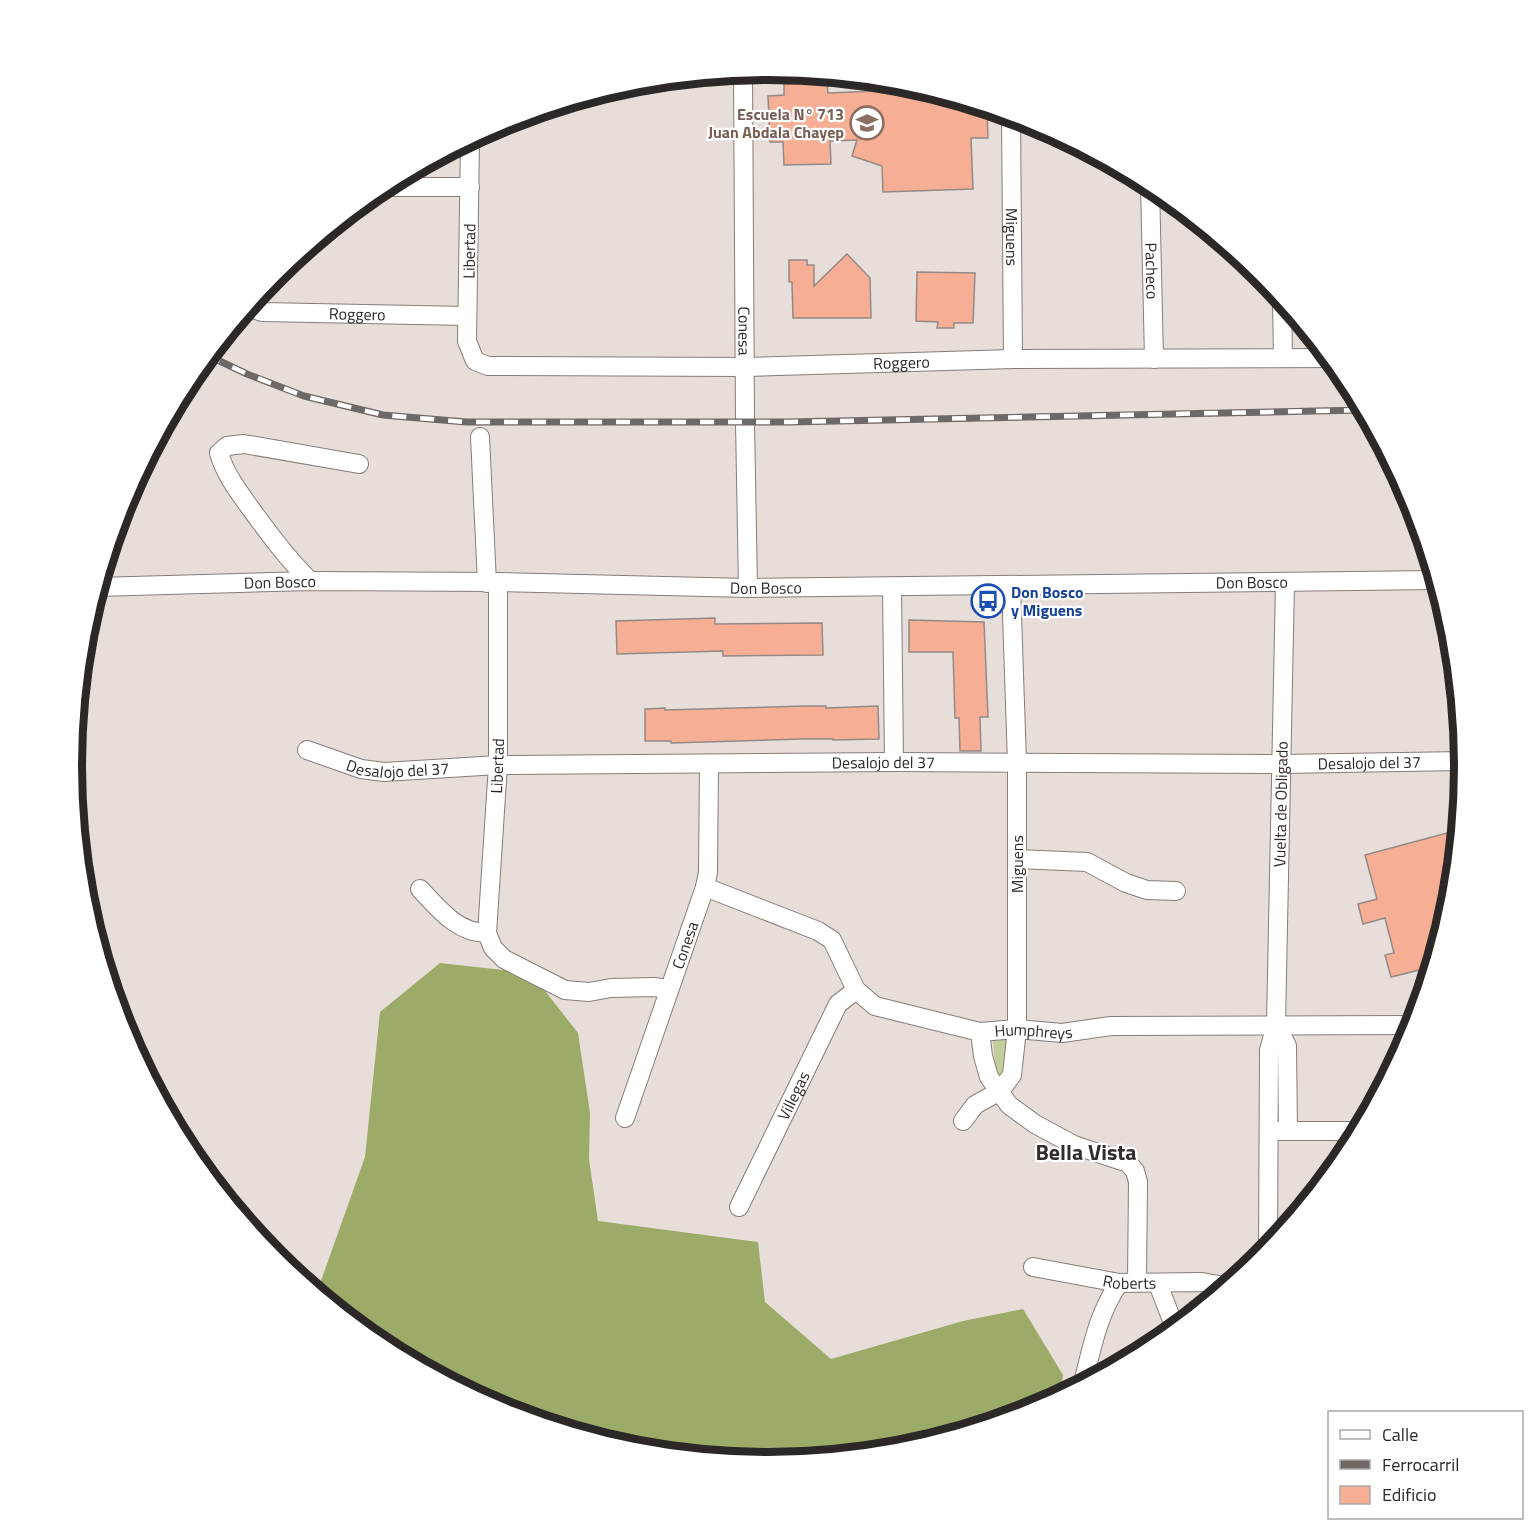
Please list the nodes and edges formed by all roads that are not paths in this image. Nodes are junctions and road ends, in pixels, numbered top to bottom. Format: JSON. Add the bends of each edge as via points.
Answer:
{"nodes":[{"id":1,"x":743,"y":81,"type":"edge"},
{"id":2,"x":1011,"y":125,"type":"edge"},
{"id":3,"x":470,"y":147,"type":"edge"},
{"id":4,"x":399,"y":187,"type":"edge"},
{"id":5,"x":470,"y":187,"type":"junction"},
{"id":6,"x":1150,"y":196,"type":"edge"},
{"id":7,"x":255,"y":310,"type":"edge"},
{"id":8,"x":1282,"y":312,"type":"edge"},
{"id":9,"x":467,"y":316,"type":"junction"},
{"id":10,"x":1283,"y":358,"type":"junction"},
{"id":11,"x":1319,"y":358,"type":"edge"},
{"id":12,"x":1013,"y":359,"type":"junction"},
{"id":13,"x":1154,"y":359,"type":"junction"},
{"id":14,"x":475,"y":361,"type":"joint"},
{"id":15,"x":745,"y":367,"type":"junction"},
{"id":16,"x":480,"y":437,"type":"dead end"},
{"id":17,"x":359,"y":464,"type":"dead end"},
{"id":18,"x":1428,"y":580,"type":"edge"},
{"id":19,"x":310,"y":581,"type":"junction"},
{"id":20,"x":493,"y":583,"type":"junction"},
{"id":21,"x":1285,"y":583,"type":"junction"},
{"id":22,"x":1011,"y":585,"type":"junction"},
{"id":23,"x":105,"y":587,"type":"edge"},
{"id":24,"x":892,"y":587,"type":"junction"},
{"id":25,"x":748,"y":588,"type":"junction"},
{"id":26,"x":307,"y":750,"type":"dead end"},
{"id":27,"x":1454,"y":761,"type":"edge"},
{"id":28,"x":894,"y":762,"type":"junction"},
{"id":29,"x":1017,"y":762,"type":"junction"},
{"id":30,"x":709,"y":764,"type":"junction"},
{"id":31,"x":1280,"y":764,"type":"junction"},
{"id":32,"x":498,"y":765,"type":"junction"},
{"id":33,"x":1017,"y":858,"type":"junction"},
{"id":34,"x":705,"y":887,"type":"junction"},
{"id":35,"x":420,"y":889,"type":"dead end"},
{"id":36,"x":1176,"y":891,"type":"dead end"},
{"id":37,"x":490,"y":941,"type":"junction"},
{"id":38,"x":668,"y":989,"type":"junction"},
{"id":39,"x":856,"y":990,"type":"junction"},
{"id":40,"x":1276,"y":1024,"type":"junction"},
{"id":41,"x":1402,"y":1025,"type":"edge"},
{"id":42,"x":1017,"y":1029,"type":"junction"},
{"id":43,"x":980,"y":1032,"type":"junction"},
{"id":44,"x":1000,"y":1091,"type":"junction"},
{"id":45,"x":625,"y":1118,"type":"dead end"},
{"id":46,"x":963,"y":1121,"type":"dead end"},
{"id":47,"x":1268,"y":1131,"type":"junction"},
{"id":48,"x":1288,"y":1131,"type":"junction"},
{"id":49,"x":1348,"y":1131,"type":"edge"},
{"id":50,"x":739,"y":1207,"type":"dead end"},
{"id":51,"x":1268,"y":1234,"type":"edge"},
{"id":52,"x":1033,"y":1267,"type":"dead end"},
{"id":53,"x":1128,"y":1282,"type":"junction"},
{"id":54,"x":1158,"y":1284,"type":"junction"},
{"id":55,"x":1216,"y":1284,"type":"edge"},
{"id":56,"x":1172,"y":1320,"type":"edge"},
{"id":57,"x":1086,"y":1373,"type":"edge"}],
"edges":[{"from":1,"to":15,"type":"street","name":"Conesa"},
{"from":2,"to":12,"type":"street","name":"Miguens"},
{"from":3,"to":5,"type":"street","name":"Libertad"},
{"from":4,"to":5,"type":"street"},
{"from":5,"to":9,"type":"street","name":"Libertad"},
{"from":6,"to":13,"type":"street","name":"Pacheco"},
{"from":7,"to":9,"type":"street","name":"Roggero"},
{"from":8,"to":10,"type":"street"},
{"from":9,"to":14,"type":"street","name":"Libertad","via":[[467,341]]},
{"from":10,"to":11,"type":"street","name":"Roggero"},
{"from":10,"to":13,"type":"street","name":"Roggero"},
{"from":12,"to":13,"type":"street","name":"Roggero"},
{"from":12,"to":15,"type":"street","name":"Roggero"},
{"from":14,"to":15,"type":"street","name":"Roggero","via":[[488,366]]},
{"from":15,"to":25,"type":"street","name":"Conesa"},
{"from":16,"to":20,"type":"street","name":"Libertad"},
{"from":17,"to":19,"type":"street","via":[[244,444],[227,446],[219,453],[223,468],[248,504],[285,556]]},
{"from":18,"to":21,"type":"street","name":"Don Bosco"},
{"from":19,"to":20,"type":"street","name":"Don Bosco"},
{"from":19,"to":23,"type":"street","name":"Don Bosco"},
{"from":20,"to":25,"type":"street","name":"Don Bosco"},
{"from":20,"to":32,"type":"street","name":"Libertad"},
{"from":21,"to":22,"type":"street","name":"Don Bosco"},
{"from":21,"to":31,"type":"street","name":"Vuelta de Obligado"},
{"from":22,"to":24,"type":"street","name":"Don Bosco"},
{"from":22,"to":29,"type":"street","name":"Miguens"},
{"from":24,"to":25,"type":"street","name":"Don Bosco"},
{"from":24,"to":28,"type":"street"},
{"from":26,"to":32,"type":"street","name":"Desalojo del 37","via":[[361,769],[384,772]]},
{"from":27,"to":31,"type":"street","name":"Desalojo del 37"},
{"from":28,"to":29,"type":"street","name":"Desalojo del 37"},
{"from":28,"to":30,"type":"street","name":"Desalojo del 37"},
{"from":29,"to":31,"type":"street","name":"Desalojo del 37"},
{"from":29,"to":33,"type":"street","name":"Miguens"},
{"from":30,"to":32,"type":"street","name":"Desalojo del 37"},
{"from":30,"to":34,"type":"street","name":"Conesa"},
{"from":31,"to":40,"type":"street","name":"Vuelta de Obligado"},
{"from":32,"to":37,"type":"street","name":"Libertad"},
{"from":33,"to":36,"type":"street","via":[[1087,862],[1147,890]]},
{"from":33,"to":42,"type":"street","name":"Miguens"},
{"from":34,"to":38,"type":"street","name":"Conesa"},
{"from":34,"to":39,"type":"street","name":"Humphreys","via":[[832,940]]},
{"from":35,"to":37,"type":"street","via":[[453,923]]},
{"from":37,"to":38,"type":"street","via":[[504,959],[565,990]]},
{"from":38,"to":45,"type":"street","name":"Conesa"},
{"from":39,"to":43,"type":"street","name":"Humphreys","via":[[875,1006]]},
{"from":39,"to":50,"type":"street","name":"Villegas","via":[[838,1004]]},
{"from":40,"to":41,"type":"street","name":"Humphreys"},
{"from":40,"to":42,"type":"street","name":"Humphreys","via":[[1111,1026],[1062,1033]]},
{"from":40,"to":47,"type":"street","name":"Vuelta de Obligado","via":[[1269,1050]]},
{"from":40,"to":48,"type":"street","name":"Vuelta de Obligado","via":[[1287,1046]]},
{"from":42,"to":43,"type":"street","name":"Humphreys"},
{"from":42,"to":44,"type":"street","name":"Miguens","via":[[1012,1075]]},
{"from":43,"to":44,"type":"street","via":[[989,1077]]},
{"from":44,"to":46,"type":"street","via":[[975,1105]]},
{"from":44,"to":53,"type":"street","via":[[1009,1105],[1035,1125],[1074,1145],[1128,1163],[1135,1171],[1138,1182]]},
{"from":47,"to":48,"type":"street"},
{"from":47,"to":51,"type":"street","name":"Vuelta de Obligado"},
{"from":48,"to":49,"type":"street"},
{"from":52,"to":53,"type":"street","name":"Roberts"},
{"from":53,"to":54,"type":"street","name":"Roberts"},
{"from":53,"to":57,"type":"street","via":[[1106,1302]]},
{"from":54,"to":55,"type":"street","name":"Roberts"},
{"from":54,"to":56,"type":"street"}]}
